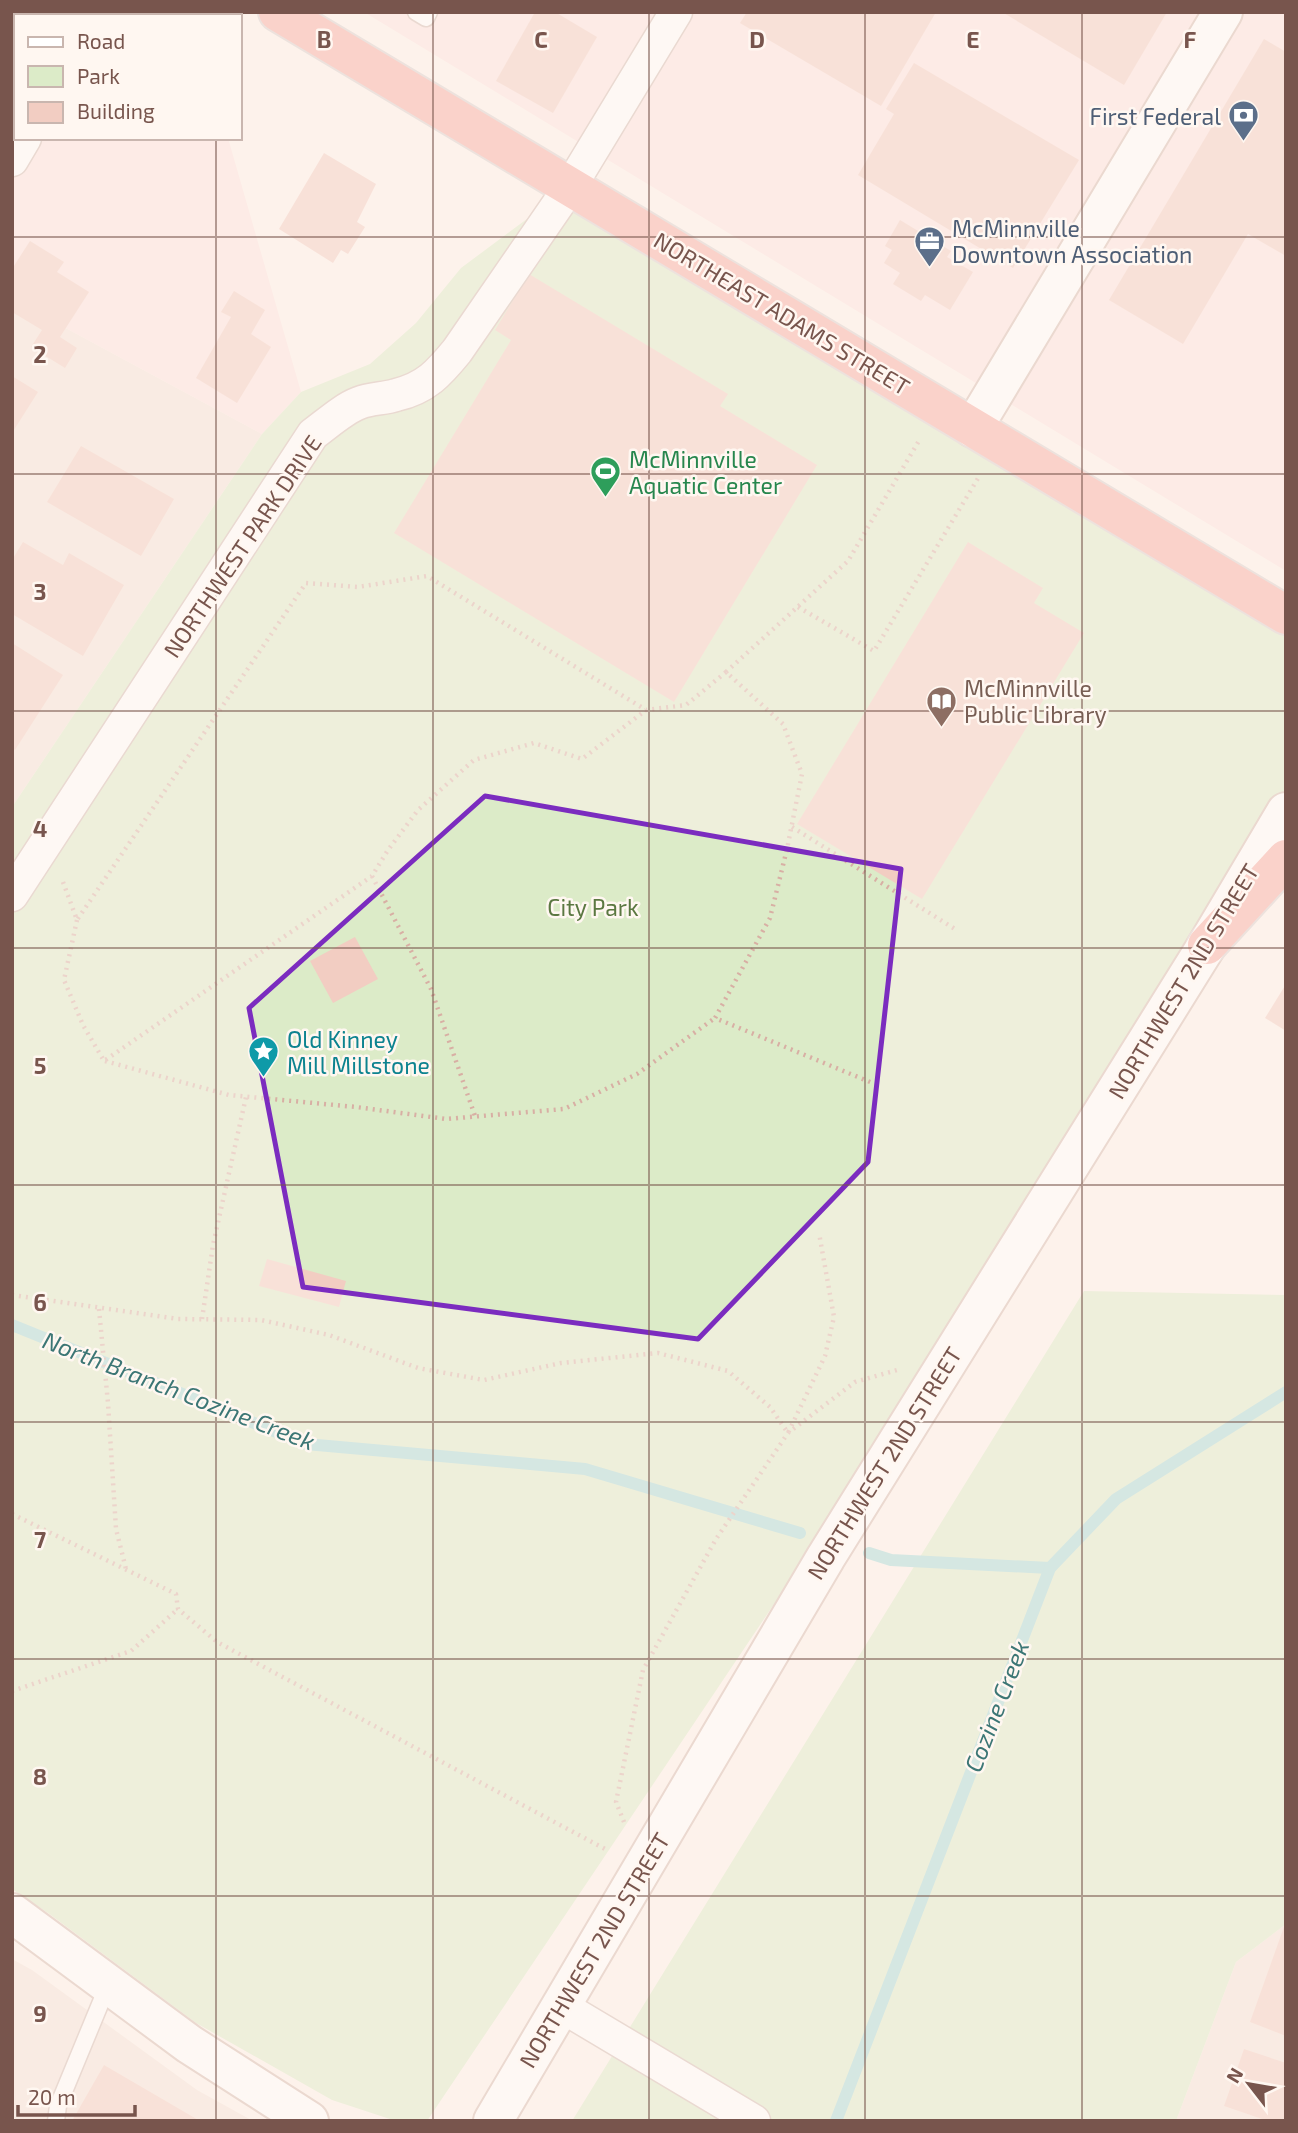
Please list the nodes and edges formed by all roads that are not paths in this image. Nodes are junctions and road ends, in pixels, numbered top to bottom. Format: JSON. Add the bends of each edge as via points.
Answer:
{"nodes":[{"id":1,"x":278,"y":12,"type":"edge"},
{"id":2,"x":416,"y":12,"type":"edge"},
{"id":3,"x":429,"y":12,"type":"edge"},
{"id":4,"x":676,"y":12,"type":"edge"},
{"id":5,"x":1223,"y":12,"type":"edge"},
{"id":6,"x":24,"y":140,"type":"edge"},
{"id":7,"x":12,"y":160,"type":"edge"},
{"id":8,"x":570,"y":187,"type":"junction"},
{"id":9,"x":986,"y":435,"type":"junction"},
{"id":10,"x":1286,"y":615,"type":"edge"},
{"id":11,"x":1286,"y":812,"type":"edge"},
{"id":12,"x":1286,"y":859,"type":"edge"},
{"id":13,"x":12,"y":895,"type":"edge"},
{"id":14,"x":1207,"y":945,"type":"junction"},
{"id":15,"x":12,"y":1913,"type":"edge"},
{"id":16,"x":109,"y":1983,"type":"junction"},
{"id":17,"x":561,"y":2006,"type":"junction"},
{"id":18,"x":56,"y":2121,"type":"edge"},
{"id":19,"x":309,"y":2121,"type":"edge"},
{"id":20,"x":493,"y":2121,"type":"edge"},
{"id":21,"x":754,"y":2121,"type":"edge"}],
"edges":[{"from":1,"to":8,"type":"highway","name":"NORTHEAST ADAMS STREET"},
{"from":2,"to":3,"type":"lane","via":[[426,18]]},
{"from":4,"to":8,"type":"street","name":"NORTHWEST PARK DRIVE"},
{"from":5,"to":9,"type":"main road"},
{"from":6,"to":7,"type":"street"},
{"from":8,"to":9,"type":"highway","name":"NORTHEAST ADAMS STREET"},
{"from":8,"to":13,"type":"street","name":"NORTHWEST PARK DRIVE","via":[[440,372],[423,387],[355,404],[313,434]]},
{"from":9,"to":10,"type":"highway","name":"NORTHEAST ADAMS STREET"},
{"from":11,"to":14,"type":"main road","name":"NORTHWEST 2ND STREET"},
{"from":12,"to":14,"type":"highway"},
{"from":14,"to":17,"type":"main road","name":"NORTHWEST 2ND STREET","via":[[819,1569]]},
{"from":15,"to":16,"type":"main road"},
{"from":16,"to":18,"type":"lane","via":[[58,2106]]},
{"from":16,"to":19,"type":"main road","via":[[189,2044]]},
{"from":17,"to":20,"type":"main road","name":"NORTHWEST 2ND STREET"},
{"from":17,"to":21,"type":"street"}]}
